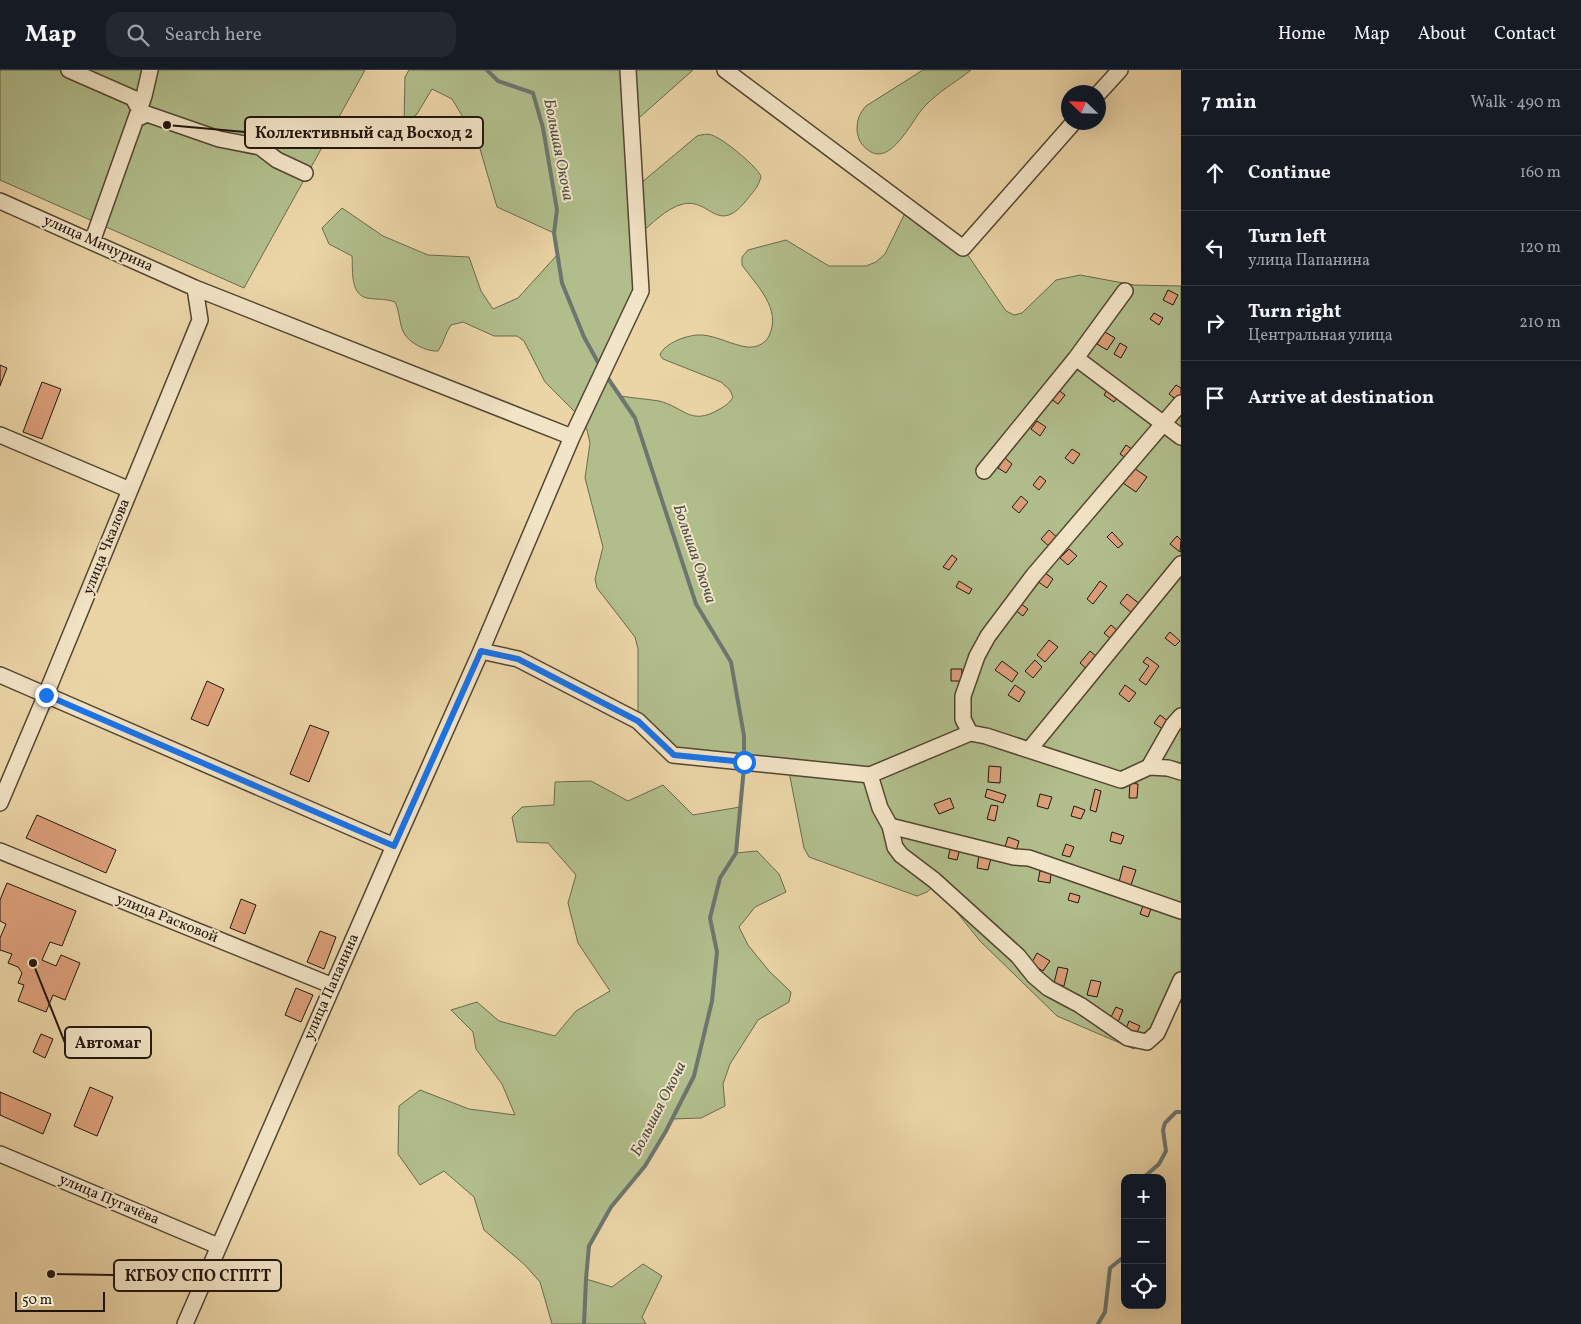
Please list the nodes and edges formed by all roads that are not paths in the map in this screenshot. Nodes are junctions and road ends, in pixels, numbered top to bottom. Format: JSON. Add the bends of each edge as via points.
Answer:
{"nodes":[{"id":1,"x":70,"y":70,"type":"edge"},
{"id":2,"x":150,"y":70,"type":"edge"},
{"id":3,"x":725,"y":70,"type":"edge"},
{"id":4,"x":1120,"y":70,"type":"edge"},
{"id":5,"x":631,"y":72,"type":"edge"},
{"id":6,"x":1106,"y":85,"type":"edge"},
{"id":7,"x":138,"y":114,"type":"junction"},
{"id":8,"x":1067,"y":130,"type":"edge"},
{"id":9,"x":304,"y":173,"type":"dead end"},
{"id":10,"x":0,"y":201,"type":"edge"},
{"id":11,"x":92,"y":242,"type":"junction"},
{"id":12,"x":195,"y":288,"type":"junction"},
{"id":13,"x":1125,"y":292,"type":"dead end"},
{"id":14,"x":1076,"y":358,"type":"junction"},
{"id":15,"x":1181,"y":403,"type":"edge"},
{"id":16,"x":1164,"y":423,"type":"junction"},
{"id":17,"x":0,"y":435,"type":"edge"},
{"id":18,"x":572,"y":437,"type":"junction"},
{"id":19,"x":1181,"y":437,"type":"edge"},
{"id":20,"x":984,"y":471,"type":"dead end"},
{"id":21,"x":130,"y":490,"type":"junction"},
{"id":22,"x":1181,"y":564,"type":"edge"},
{"id":23,"x":481,"y":651,"type":"junction"},
{"id":24,"x":0,"y":675,"type":"edge"},
{"id":25,"x":46,"y":695,"type":"junction"},
{"id":26,"x":1181,"y":716,"type":"edge"},
{"id":27,"x":970,"y":733,"type":"junction"},
{"id":28,"x":1029,"y":750,"type":"junction"},
{"id":29,"x":1149,"y":767,"type":"junction"},
{"id":30,"x":1181,"y":772,"type":"edge"},
{"id":31,"x":870,"y":775,"type":"junction"},
{"id":32,"x":0,"y":803,"type":"edge"},
{"id":33,"x":890,"y":826,"type":"junction"},
{"id":34,"x":394,"y":846,"type":"junction"},
{"id":35,"x":0,"y":851,"type":"edge"},
{"id":36,"x":1181,"y":911,"type":"edge"},
{"id":37,"x":1181,"y":980,"type":"edge"},
{"id":38,"x":333,"y":986,"type":"junction"},
{"id":39,"x":0,"y":1156,"type":"edge"},
{"id":40,"x":218,"y":1246,"type":"junction"},
{"id":41,"x":185,"y":1324,"type":"edge"}],
"edges":[{"from":1,"to":7,"type":"street","via":[[133,98]]},
{"from":2,"to":7,"type":"street"},
{"from":3,"to":8,"type":"street","via":[[963,248]]},
{"from":4,"to":6,"type":"street"},
{"from":5,"to":18,"type":"street","name":"улица Папанина","via":[[641,291]]},
{"from":7,"to":9,"type":"street","via":[[147,114],[219,139],[260,147]]},
{"from":7,"to":11,"type":"street"},
{"from":10,"to":11,"type":"street","name":"улица Мичурина"},
{"from":11,"to":12,"type":"street","name":"улица Мичурина"},
{"from":12,"to":18,"type":"street","name":"улица Мичурина"},
{"from":12,"to":21,"type":"street","name":"улица Чкалова","via":[[200,320]]},
{"from":13,"to":14,"type":"street"},
{"from":14,"to":16,"type":"street"},
{"from":14,"to":20,"type":"street"},
{"from":15,"to":16,"type":"street"},
{"from":16,"to":19,"type":"street"},
{"from":16,"to":27,"type":"street","via":[[1033,576],[988,636],[963,696],[963,719]]},
{"from":17,"to":21,"type":"street"},
{"from":18,"to":23,"type":"street","name":"улица Папанина"},
{"from":21,"to":25,"type":"street","name":"улица Чкалова"},
{"from":22,"to":28,"type":"street"},
{"from":23,"to":31,"type":"street","via":[[518,659],[638,721],[674,755]]},
{"from":23,"to":34,"type":"street","name":"улица Папанина"},
{"from":24,"to":25,"type":"street"},
{"from":25,"to":32,"type":"street","name":"улица Чкалова"},
{"from":25,"to":34,"type":"street"},
{"from":26,"to":29,"type":"street"},
{"from":27,"to":28,"type":"street"},
{"from":27,"to":31,"type":"street"},
{"from":28,"to":29,"type":"street","via":[[1121,780]]},
{"from":29,"to":30,"type":"street"},
{"from":31,"to":33,"type":"street","via":[[880,808]]},
{"from":33,"to":36,"type":"street","via":[[1029,858]]},
{"from":33,"to":37,"type":"street","via":[[895,847],[901,855],[934,880],[1018,956],[1034,976],[1128,1038],[1147,1042],[1157,1033]]},
{"from":34,"to":38,"type":"street","name":"улица Папанина"},
{"from":35,"to":38,"type":"street","name":"улица Расковой"},
{"from":38,"to":40,"type":"street","name":"улица Папанина"},
{"from":39,"to":40,"type":"street","name":"улица Пугачёва"},
{"from":40,"to":41,"type":"street","name":"улица Папанина"}]}
